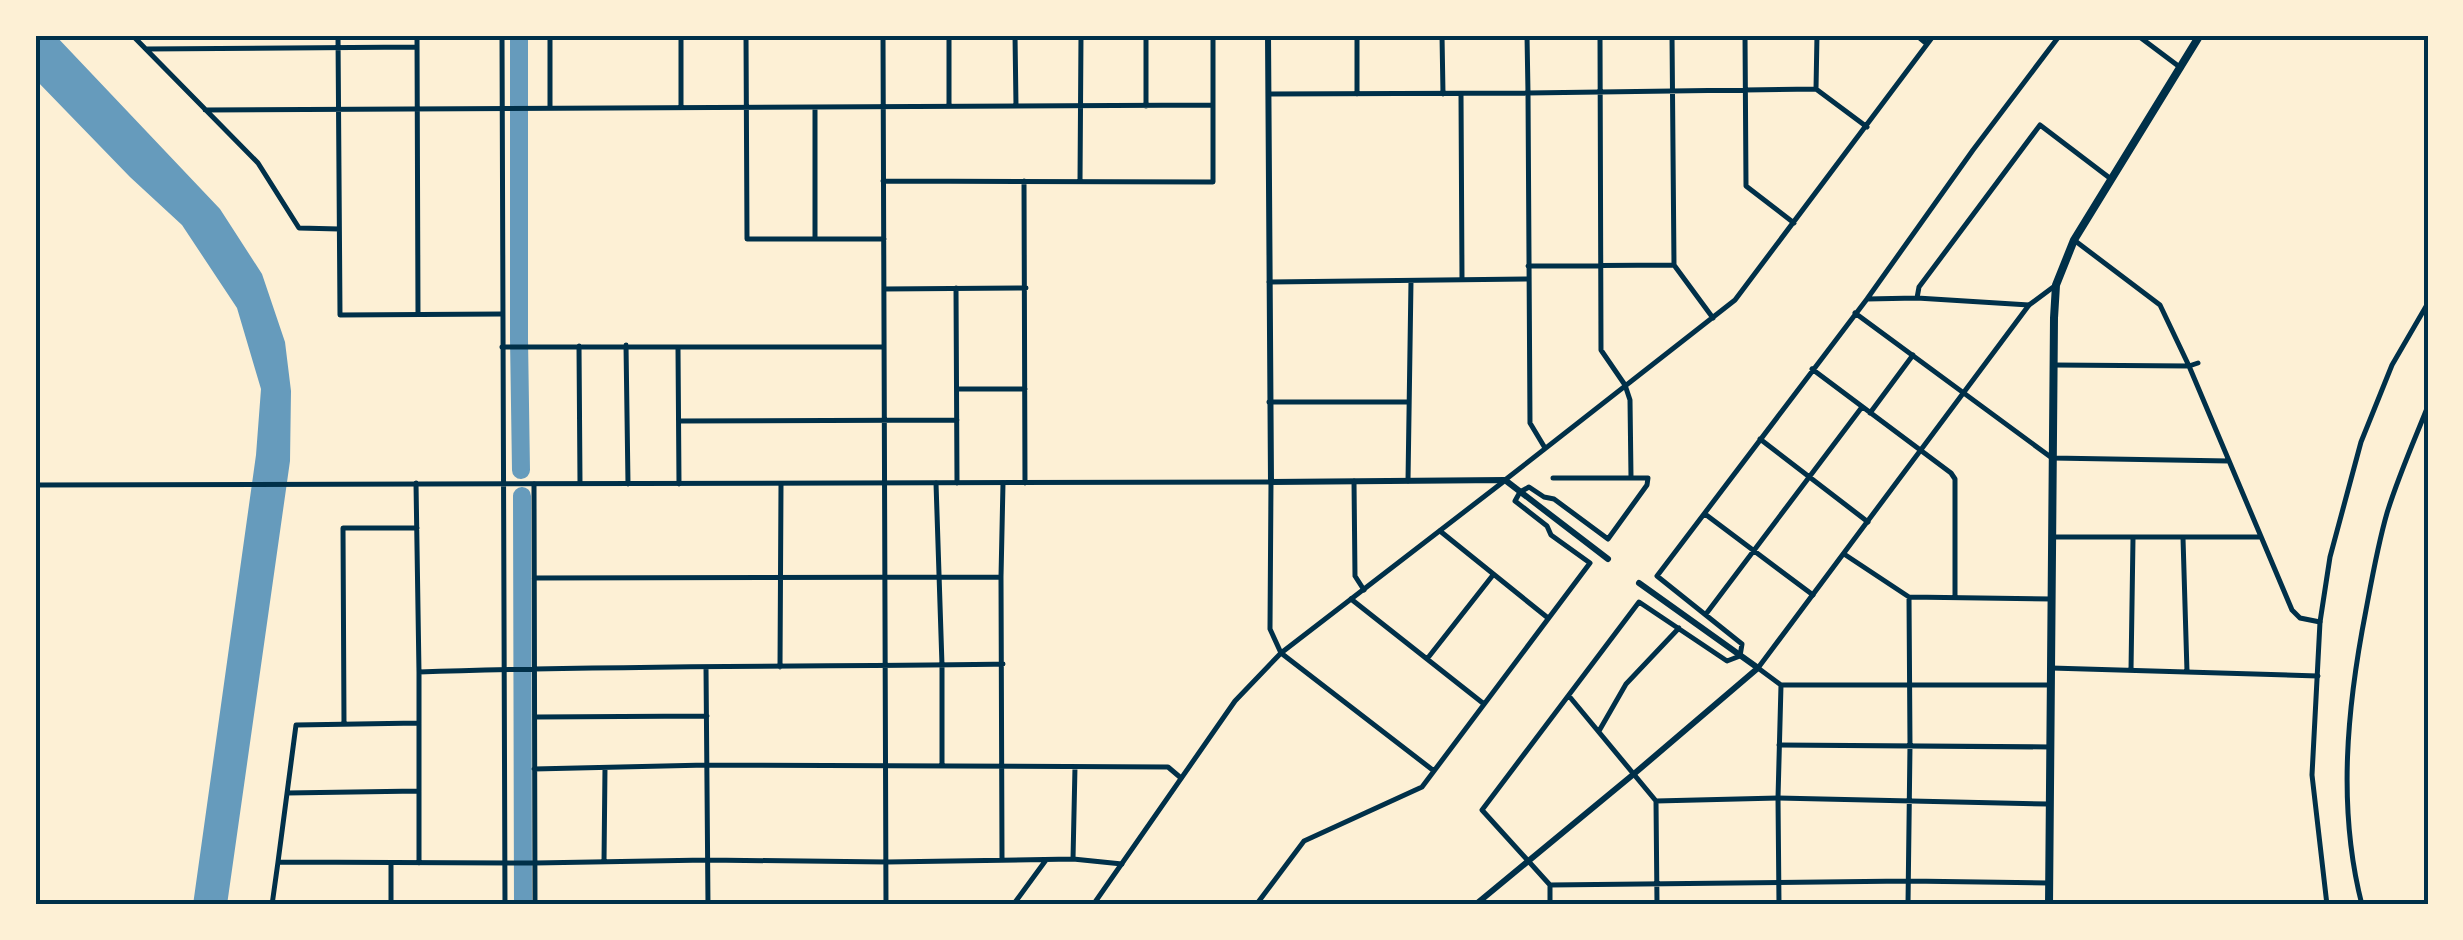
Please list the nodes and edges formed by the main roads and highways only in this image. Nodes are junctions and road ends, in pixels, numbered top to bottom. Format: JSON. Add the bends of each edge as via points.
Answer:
{"nodes":[{"id":1,"x":1268,"y":35,"type":"edge"},
{"id":2,"x":2200,"y":35,"type":"edge"},
{"id":3,"x":1608,"y":560,"type":"dead end"},
{"id":4,"x":1640,"y":583,"type":"dead end"},
{"id":5,"x":1475,"y":905,"type":"edge"},
{"id":6,"x":2049,"y":905,"type":"edge"}],
"edges":[{"from":1,"to":3,"type":"main road","via":[[1271,482],[1505,480]]},
{"from":2,"to":6,"type":"highway","via":[[2074,240],[2056,285]]},
{"from":4,"to":5,"type":"main road","via":[[1758,668]]}]}
